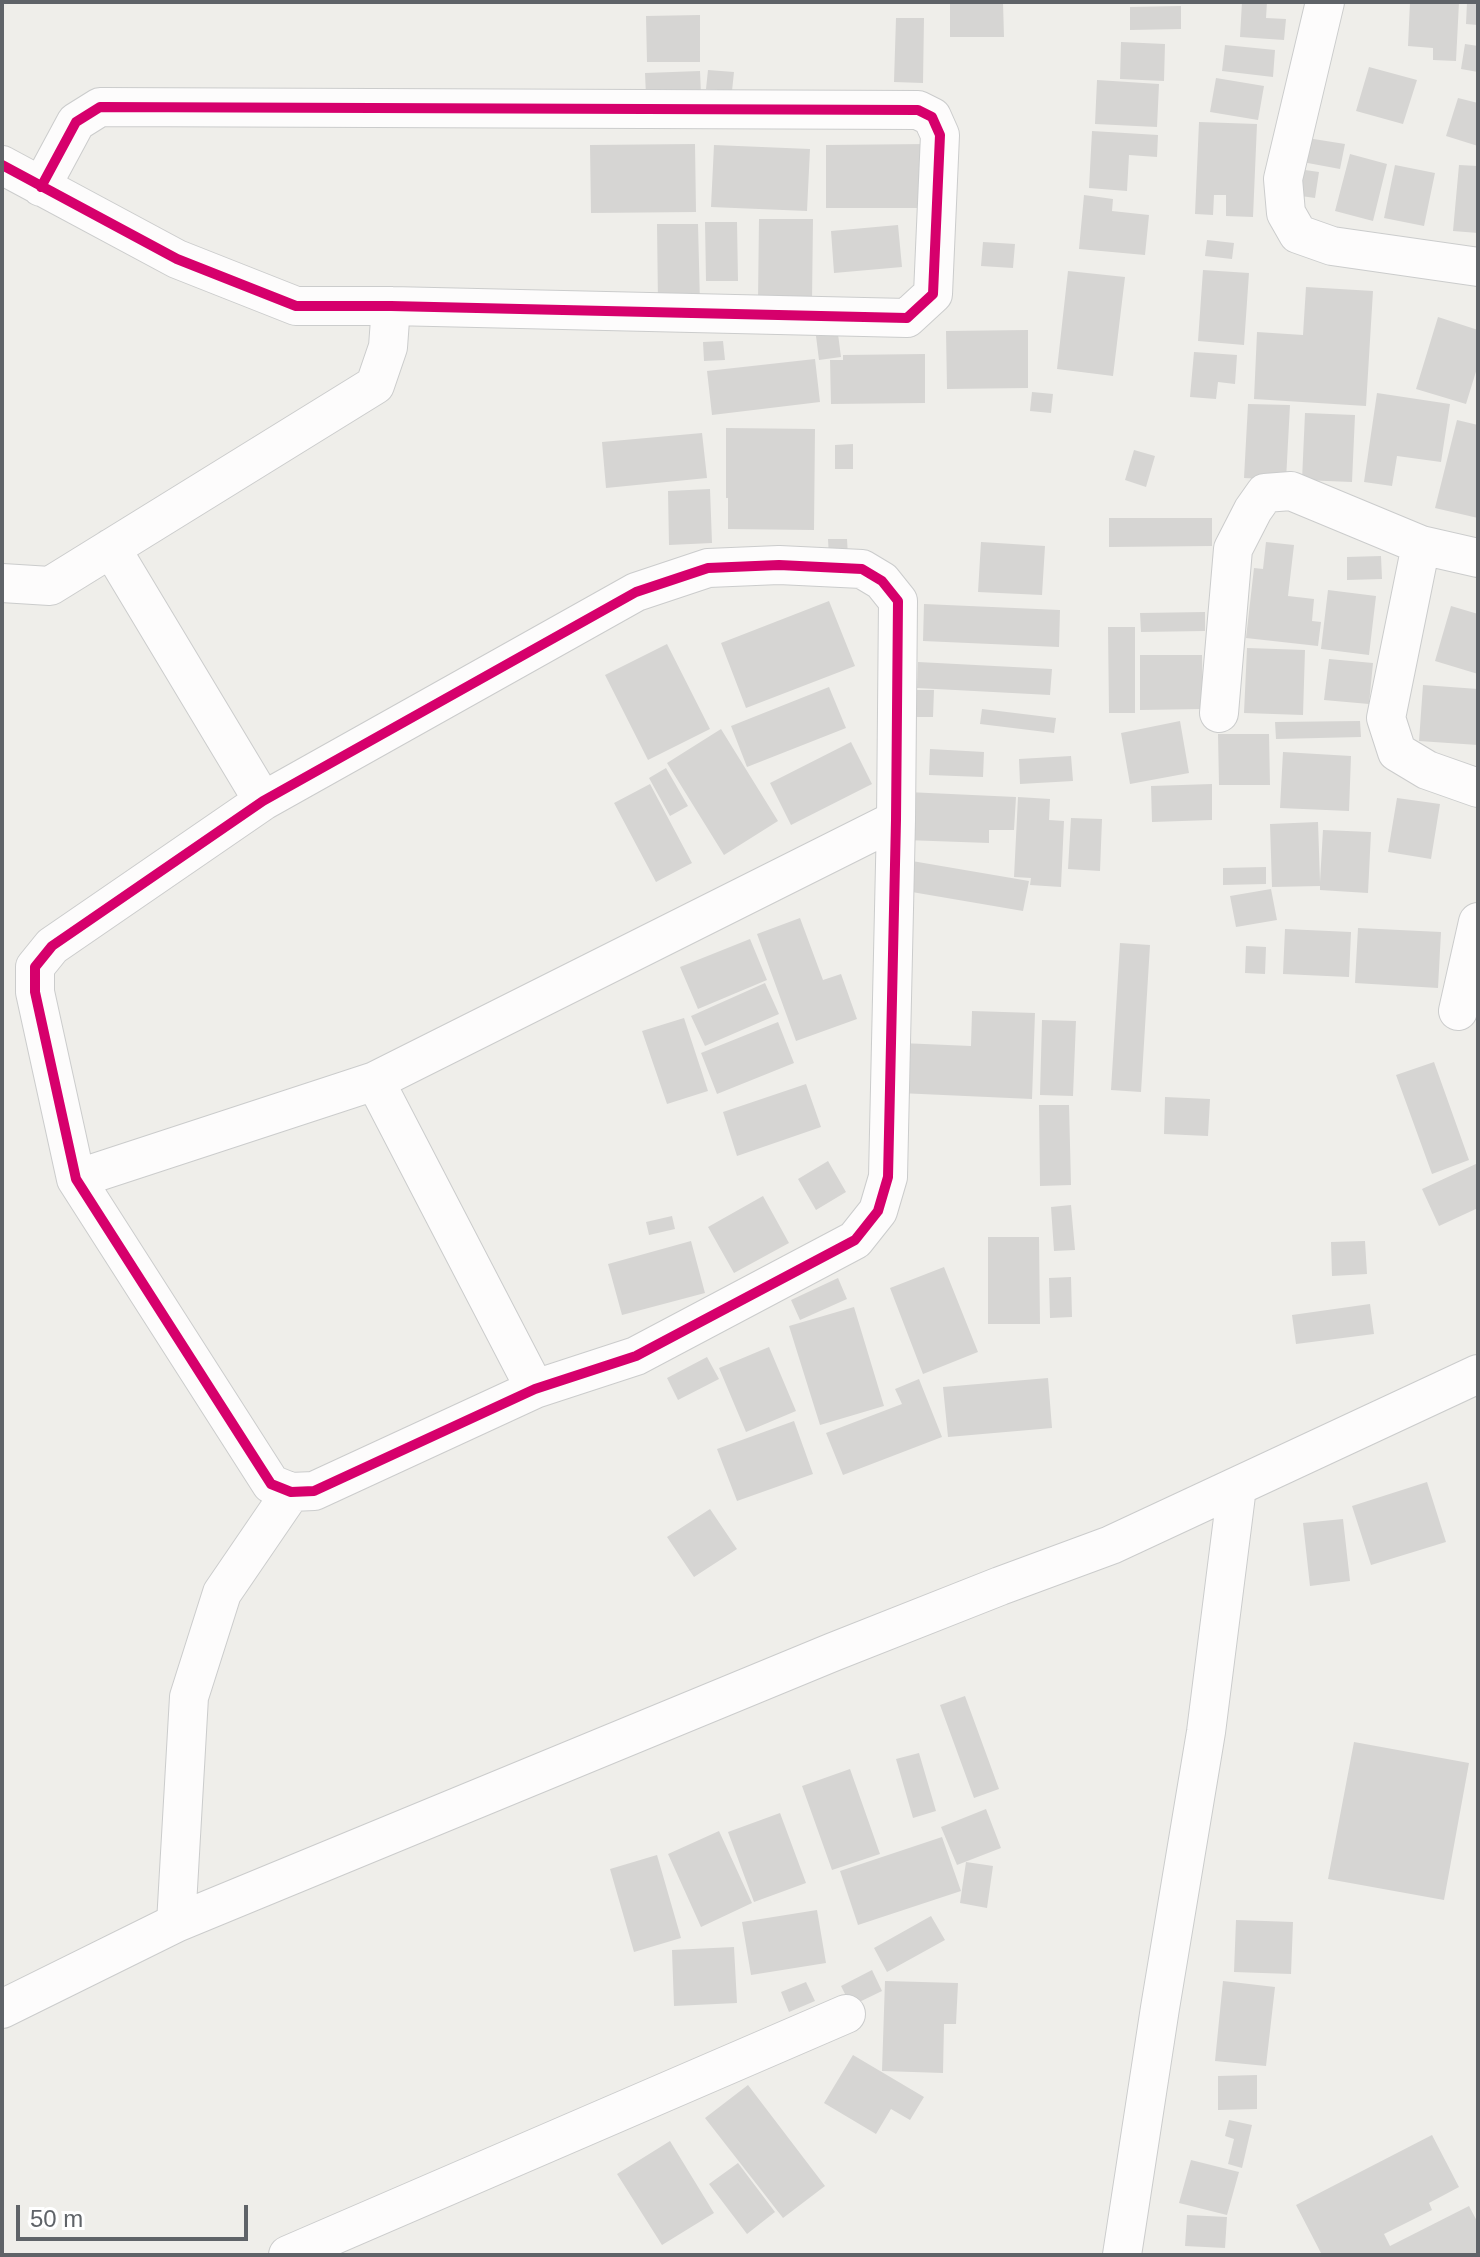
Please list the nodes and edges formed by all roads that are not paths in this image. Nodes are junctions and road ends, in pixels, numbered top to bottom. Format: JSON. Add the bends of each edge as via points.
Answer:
{"nodes":[{"id":1,"x":1325,"y":2,"type":"edge"},
{"id":2,"x":2,"y":165,"type":"edge"},
{"id":3,"x":41,"y":187,"type":"junction"},
{"id":4,"x":1478,"y":267,"type":"edge"},
{"id":5,"x":391,"y":306,"type":"junction"},
{"id":6,"x":1421,"y":545,"type":"junction"},
{"id":7,"x":111,"y":548,"type":"junction"},
{"id":8,"x":1478,"y":558,"type":"edge"},
{"id":9,"x":2,"y":583,"type":"edge"},
{"id":10,"x":1219,"y":713,"type":"dead end"},
{"id":11,"x":1478,"y":788,"type":"edge"},
{"id":12,"x":263,"y":801,"type":"junction"},
{"id":13,"x":896,"y":820,"type":"junction"},
{"id":14,"x":1478,"y":922,"type":"edge"},
{"id":15,"x":1458,"y":1011,"type":"dead end"},
{"id":16,"x":375,"y":1081,"type":"junction"},
{"id":17,"x":76,"y":1179,"type":"junction"},
{"id":18,"x":1478,"y":1374,"type":"edge"},
{"id":19,"x":535,"y":1389,"type":"junction"},
{"id":20,"x":1237,"y":1487,"type":"junction"},
{"id":21,"x":291,"y":1492,"type":"junction"},
{"id":22,"x":176,"y":1923,"type":"junction"},
{"id":23,"x":2,"y":2009,"type":"edge"},
{"id":24,"x":846,"y":2014,"type":"dead end"},
{"id":25,"x":288,"y":2255,"type":"edge"},
{"id":26,"x":1122,"y":2255,"type":"edge"}],
"edges":[{"from":1,"to":4,"type":"street","via":[[1283,179],[1286,213],[1298,234],[1332,246]]},
{"from":2,"to":3,"type":"street"},
{"from":3,"to":5,"type":"street","via":[[177,259],[296,306]]},
{"from":3,"to":5,"type":"street","via":[[76,122],[100,107],[918,110],[932,117],[940,135],[933,294],[907,318]]},
{"from":5,"to":7,"type":"street","via":[[388,347],[375,385]]},
{"from":6,"to":8,"type":"street"},
{"from":6,"to":10,"type":"street","via":[[1291,491],[1265,493],[1233,549]]},
{"from":6,"to":11,"type":"street","via":[[1386,718],[1397,752],[1427,770]]},
{"from":7,"to":9,"type":"street","via":[[50,586]]},
{"from":7,"to":12,"type":"street"},
{"from":12,"to":13,"type":"street","via":[[636,592],[708,568],[779,565],[862,569],[882,581],[898,601]]},
{"from":12,"to":17,"type":"street","via":[[52,946],[35,967],[35,992]]},
{"from":13,"to":16,"type":"street"},
{"from":13,"to":19,"type":"street","via":[[888,1177],[878,1211],[855,1240],[636,1356]]},
{"from":14,"to":15,"type":"street"},
{"from":16,"to":17,"type":"street"},
{"from":16,"to":19,"type":"street"},
{"from":17,"to":21,"type":"street","via":[[271,1484]]},
{"from":18,"to":20,"type":"street"},
{"from":19,"to":21,"type":"street","via":[[314,1491]]},
{"from":20,"to":22,"type":"street","via":[[1111,1545],[847,1647]]},
{"from":20,"to":26,"type":"street","via":[[1206,1732]]},
{"from":21,"to":22,"type":"street","via":[[222,1593],[189,1697]]},
{"from":22,"to":23,"type":"street"},
{"from":24,"to":25,"type":"street"}]}
